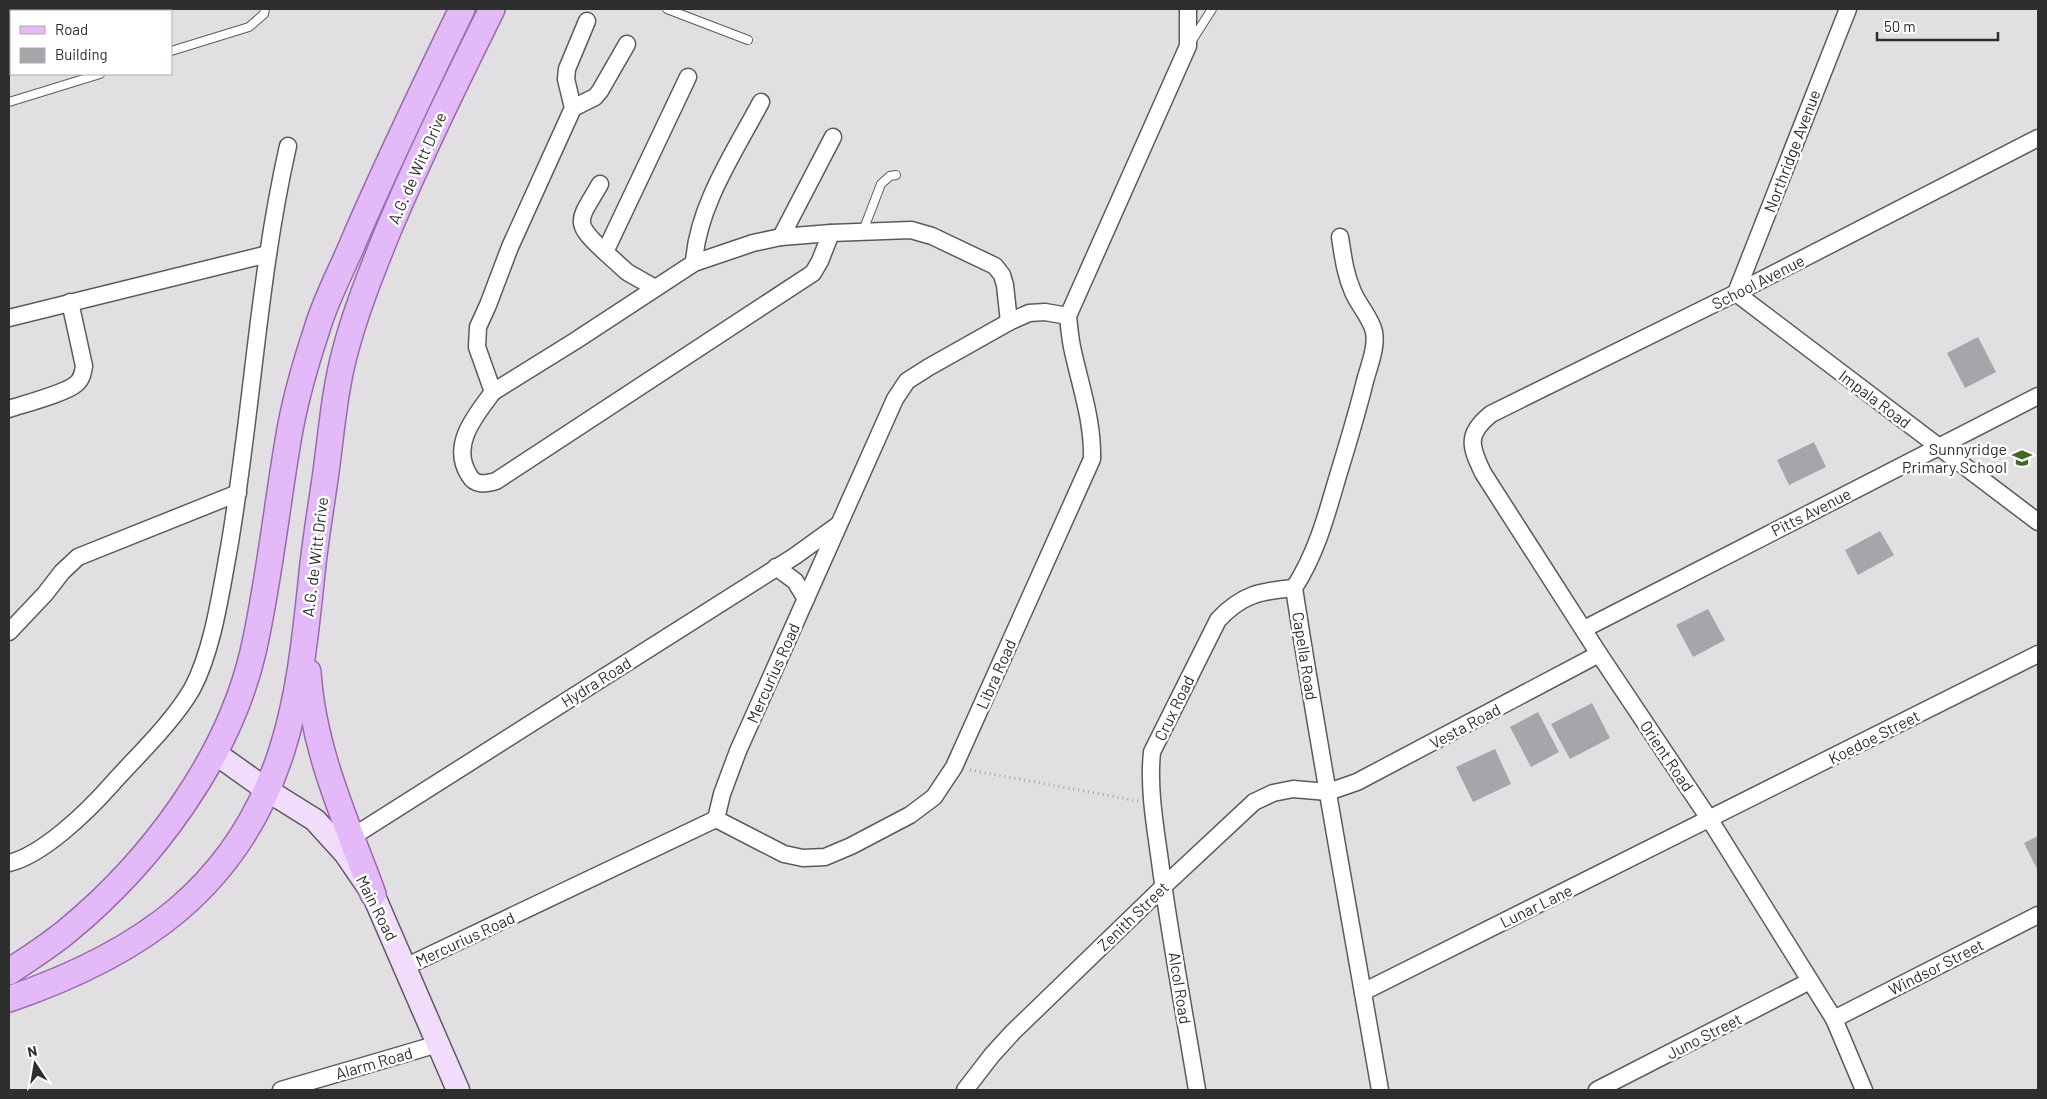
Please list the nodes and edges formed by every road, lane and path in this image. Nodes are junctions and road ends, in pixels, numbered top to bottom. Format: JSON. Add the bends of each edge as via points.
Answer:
{"nodes":[{"id":1,"x":265,"y":9,"type":"edge"},
{"id":2,"x":462,"y":9,"type":"edge"},
{"id":3,"x":492,"y":9,"type":"edge"},
{"id":4,"x":667,"y":9,"type":"edge"},
{"id":5,"x":1188,"y":9,"type":"edge"},
{"id":6,"x":1212,"y":9,"type":"edge"},
{"id":7,"x":1848,"y":9,"type":"edge"},
{"id":8,"x":587,"y":21,"type":"dead end"},
{"id":9,"x":748,"y":40,"type":"dead end"},
{"id":10,"x":627,"y":44,"type":"dead end"},
{"id":11,"x":1188,"y":46,"type":"junction"},
{"id":12,"x":172,"y":51,"type":"edge"},
{"id":13,"x":97,"y":75,"type":"edge"},
{"id":14,"x":688,"y":77,"type":"dead end"},
{"id":15,"x":10,"y":100,"type":"edge"},
{"id":16,"x":761,"y":102,"type":"dead end"},
{"id":17,"x":573,"y":108,"type":"junction"},
{"id":18,"x":401,"y":136,"type":"junction"},
{"id":19,"x":833,"y":137,"type":"dead end"},
{"id":20,"x":2038,"y":138,"type":"edge"},
{"id":21,"x":288,"y":146,"type":"dead end"},
{"id":22,"x":426,"y":146,"type":"junction"},
{"id":23,"x":896,"y":175,"type":"dead end"},
{"id":24,"x":600,"y":184,"type":"dead end"},
{"id":25,"x":374,"y":196,"type":"junction"},
{"id":26,"x":399,"y":205,"type":"junction"},
{"id":27,"x":832,"y":233,"type":"junction"},
{"id":28,"x":862,"y":233,"type":"junction"},
{"id":29,"x":781,"y":237,"type":"junction"},
{"id":30,"x":1340,"y":237,"type":"dead end"},
{"id":31,"x":605,"y":252,"type":"junction"},
{"id":32,"x":268,"y":254,"type":"junction"},
{"id":33,"x":694,"y":263,"type":"junction"},
{"id":34,"x":655,"y":288,"type":"junction"},
{"id":35,"x":1736,"y":293,"type":"junction"},
{"id":36,"x":70,"y":302,"type":"junction"},
{"id":37,"x":1068,"y":316,"type":"junction"},
{"id":38,"x":9,"y":318,"type":"edge"},
{"id":39,"x":1009,"y":322,"type":"junction"},
{"id":40,"x":493,"y":392,"type":"junction"},
{"id":41,"x":2038,"y":396,"type":"edge"},
{"id":42,"x":9,"y":409,"type":"edge"},
{"id":43,"x":1478,"y":425,"type":"joint"},
{"id":44,"x":1937,"y":447,"type":"junction"},
{"id":45,"x":238,"y":493,"type":"junction"},
{"id":46,"x":2038,"y":522,"type":"edge"},
{"id":47,"x":838,"y":526,"type":"junction"},
{"id":48,"x":776,"y":567,"type":"junction"},
{"id":49,"x":1294,"y":588,"type":"junction"},
{"id":50,"x":806,"y":599,"type":"junction"},
{"id":51,"x":1584,"y":628,"type":"junction"},
{"id":52,"x":9,"y":632,"type":"edge"},
{"id":53,"x":305,"y":637,"type":"junction"},
{"id":54,"x":1599,"y":654,"type":"junction"},
{"id":55,"x":2038,"y":654,"type":"edge"},
{"id":56,"x":215,"y":753,"type":"junction"},
{"id":57,"x":954,"y":767,"type":"junction"},
{"id":58,"x":267,"y":790,"type":"junction"},
{"id":59,"x":1328,"y":792,"type":"junction"},
{"id":60,"x":1152,"y":803,"type":"junction"},
{"id":61,"x":716,"y":819,"type":"junction"},
{"id":62,"x":1710,"y":820,"type":"junction"},
{"id":63,"x":352,"y":837,"type":"junction"},
{"id":64,"x":10,"y":858,"type":"edge"},
{"id":65,"x":1164,"y":886,"type":"junction"},
{"id":66,"x":373,"y":894,"type":"junction"},
{"id":67,"x":2038,"y":915,"type":"edge"},
{"id":68,"x":405,"y":967,"type":"junction"},
{"id":69,"x":9,"y":972,"type":"edge"},
{"id":70,"x":1810,"y":981,"type":"junction"},
{"id":71,"x":1363,"y":992,"type":"junction"},
{"id":72,"x":9,"y":999,"type":"edge"},
{"id":73,"x":1834,"y":1019,"type":"junction"},
{"id":74,"x":438,"y":1044,"type":"junction"},
{"id":75,"x":281,"y":1090,"type":"edge"},
{"id":76,"x":458,"y":1090,"type":"edge"},
{"id":77,"x":965,"y":1090,"type":"edge"},
{"id":78,"x":1197,"y":1090,"type":"edge"},
{"id":79,"x":1380,"y":1090,"type":"edge"},
{"id":80,"x":1597,"y":1090,"type":"edge"},
{"id":81,"x":1864,"y":1090,"type":"edge"}],
"edges":[{"from":1,"to":12,"type":"lane","via":[[264,14],[249,27]]},
{"from":2,"to":18,"type":"main road","name":"A.G. de Witt Drive"},
{"from":3,"to":22,"type":"main road","name":"A.G. de Witt Drive"},
{"from":4,"to":9,"type":"lane"},
{"from":5,"to":11,"type":"street"},
{"from":6,"to":11,"type":"lane"},
{"from":7,"to":35,"type":"street","name":"Northridge Avenue"},
{"from":8,"to":17,"type":"street","via":[[567,69],[566,79]]},
{"from":10,"to":17,"type":"street","via":[[600,92]]},
{"from":11,"to":37,"type":"street"},
{"from":13,"to":15,"type":"lane"},
{"from":14,"to":31,"type":"street"},
{"from":16,"to":33,"type":"street","via":[[703,215],[695,244]]},
{"from":17,"to":40,"type":"street","via":[[478,327],[477,348]]},
{"from":18,"to":22,"type":"main road"},
{"from":18,"to":25,"type":"main road","name":"A.G. de Witt Drive"},
{"from":19,"to":29,"type":"street"},
{"from":20,"to":35,"type":"street","name":"School Avenue"},
{"from":21,"to":32,"type":"street"},
{"from":22,"to":26,"type":"main road","name":"A.G. de Witt Drive"},
{"from":23,"to":28,"type":"lane","via":[[881,184]]},
{"from":24,"to":31,"type":"street","via":[[582,215],[581,225],[586,235]]},
{"from":25,"to":26,"type":"main road"},
{"from":25,"to":56,"type":"main road","name":"A.G. de Witt Drive","via":[[318,325],[302,378],[288,438],[253,651]]},
{"from":26,"to":53,"type":"main road","name":"A.G. de Witt Drive","via":[[360,299],[344,355]]},
{"from":27,"to":28,"type":"street"},
{"from":27,"to":29,"type":"street"},
{"from":27,"to":40,"type":"street","via":[[813,273],[496,481],[482,484],[472,480],[464,467],[462,450],[464,435]]},
{"from":28,"to":39,"type":"street","via":[[911,230],[932,236],[995,266],[1004,280]]},
{"from":29,"to":33,"type":"street"},
{"from":30,"to":49,"type":"street","via":[[1347,278],[1370,322],[1374,344],[1325,519]]},
{"from":31,"to":34,"type":"street","via":[[627,272]]},
{"from":32,"to":36,"type":"street"},
{"from":32,"to":45,"type":"street"},
{"from":33,"to":34,"type":"street"},
{"from":34,"to":40,"type":"street"},
{"from":35,"to":43,"type":"street","name":"School Avenue","via":[[1491,414]]},
{"from":35,"to":44,"type":"street","name":"Impala Road"},
{"from":36,"to":38,"type":"street"},
{"from":36,"to":42,"type":"street","via":[[84,366],[83,376],[65,390]]},
{"from":37,"to":39,"type":"street","name":"Mercurius Road","via":[[1029,313]]},
{"from":37,"to":57,"type":"street","name":"Libra Road","via":[[1093,438],[1092,459]]},
{"from":39,"to":47,"type":"street","name":"Mercurius Road","via":[[907,381],[894,398]]},
{"from":41,"to":44,"type":"street","name":"Pitts Avenue"},
{"from":43,"to":51,"type":"street","name":"Orient Road","via":[[1472,438],[1475,456],[1483,473]]},
{"from":44,"to":46,"type":"street","name":"Impala Road"},
{"from":44,"to":51,"type":"street","name":"Pitts Avenue"},
{"from":45,"to":52,"type":"street","via":[[78,557]]},
{"from":45,"to":64,"type":"street","via":[[212,628],[192,689],[100,798],[43,846],[25,857]]},
{"from":47,"to":48,"type":"street","name":"Hydra Road"},
{"from":47,"to":50,"type":"street","name":"Mercurius Road"},
{"from":48,"to":50,"type":"street","via":[[795,581]]},
{"from":48,"to":63,"type":"street","name":"Hydra Road"},
{"from":49,"to":59,"type":"street","name":"Capella Road"},
{"from":49,"to":60,"type":"street","name":"Crux Road","via":[[1265,590],[1243,598],[1218,620],[1152,752]]},
{"from":50,"to":61,"type":"street","name":"Mercurius Road","via":[[738,751]]},
{"from":51,"to":54,"type":"street","name":"Orient Road"},
{"from":53,"to":58,"type":"main road","name":"A.G. de Witt Drive","via":[[283,749]]},
{"from":53,"to":63,"type":"main road","via":[[310,698],[318,740]]},
{"from":54,"to":59,"type":"street","name":"Vesta Road","via":[[1399,761]]},
{"from":54,"to":62,"type":"street","name":"Orient Road"},
{"from":55,"to":62,"type":"street","name":"Koedoe Street"},
{"from":56,"to":58,"type":"street","name":"Main Road"},
{"from":56,"to":69,"type":"main road","name":"A.G. de Witt Drive","via":[[167,826],[134,868],[65,933]]},
{"from":57,"to":60,"type":"path"},
{"from":57,"to":61,"type":"street","name":"Libra Road","via":[[934,797],[910,814],[825,857],[804,858],[784,854]]},
{"from":58,"to":66,"type":"street","name":"Main Road","via":[[316,820],[345,853]]},
{"from":58,"to":72,"type":"main road","name":"A.G. de Witt Drive","via":[[237,847],[211,878],[148,934],[57,981]]},
{"from":59,"to":65,"type":"street","name":"Zenith Street","via":[[1293,789],[1273,793],[1254,802]]},
{"from":59,"to":71,"type":"street","name":"Capella Road"},
{"from":60,"to":65,"type":"street","name":"Crux Road"},
{"from":61,"to":68,"type":"street","name":"Mercurius Road"},
{"from":62,"to":70,"type":"street","name":"Orient Road"},
{"from":62,"to":71,"type":"street","name":"Lunar Lane"},
{"from":63,"to":66,"type":"main road"},
{"from":65,"to":77,"type":"street","name":"Zenith Street","via":[[1013,1032]]},
{"from":65,"to":78,"type":"street","name":"Alcol Road"},
{"from":66,"to":68,"type":"street","name":"Main Road"},
{"from":67,"to":73,"type":"street","name":"Windsor Street"},
{"from":68,"to":74,"type":"street","name":"Main Road"},
{"from":70,"to":73,"type":"street","name":"Orient Road"},
{"from":70,"to":80,"type":"street","name":"Juno Street"},
{"from":71,"to":79,"type":"street","name":"Capella Road"},
{"from":73,"to":81,"type":"street","name":"Orient Road"},
{"from":74,"to":75,"type":"street","name":"Alarm Road"},
{"from":74,"to":76,"type":"street","name":"Main Road"}]}
